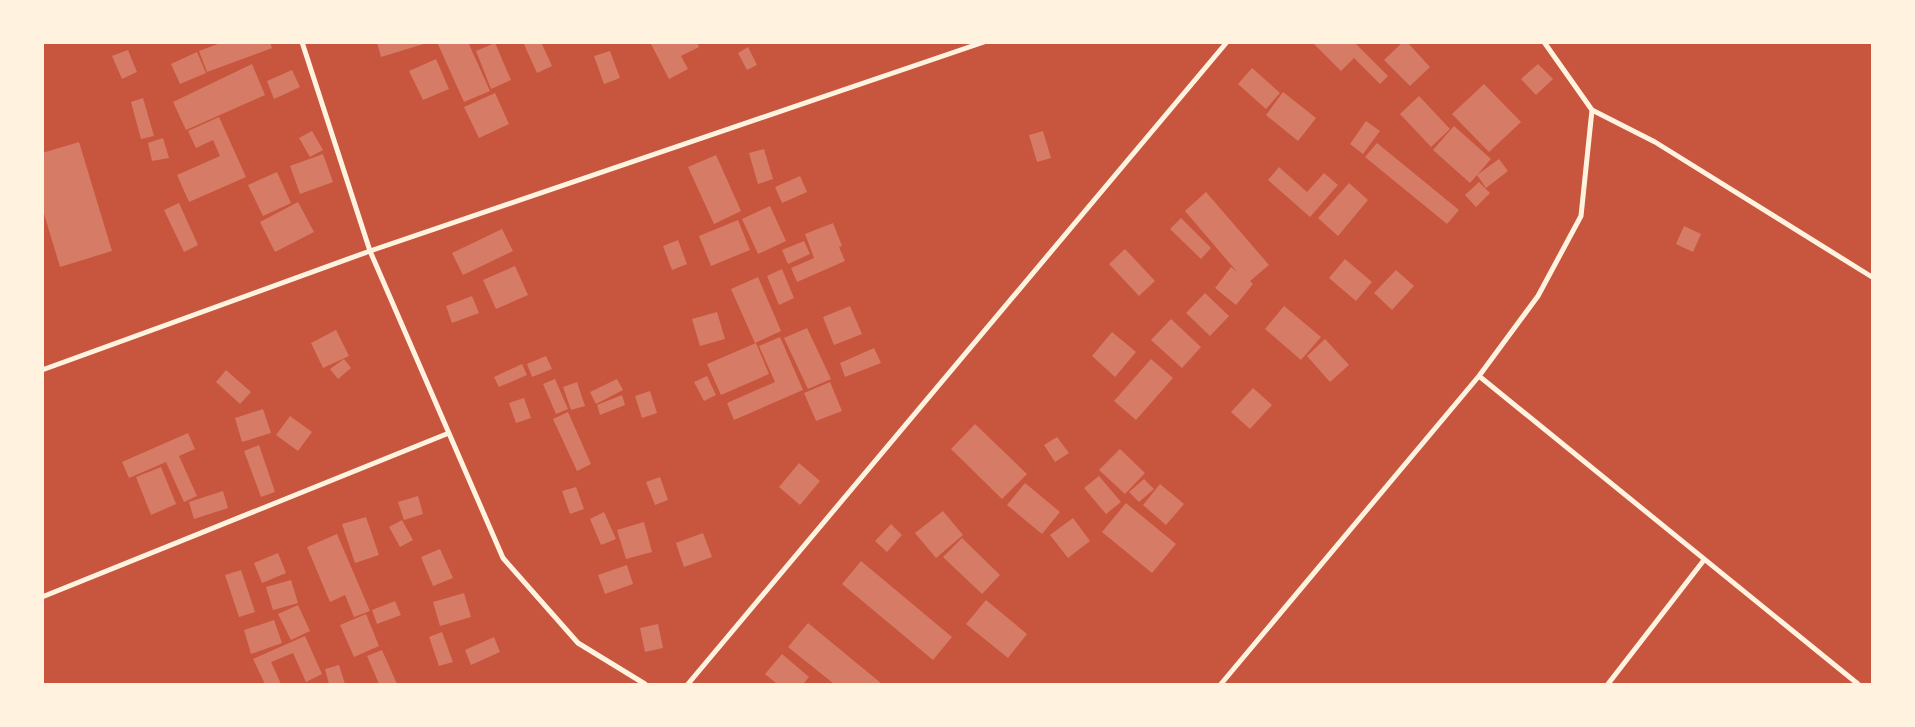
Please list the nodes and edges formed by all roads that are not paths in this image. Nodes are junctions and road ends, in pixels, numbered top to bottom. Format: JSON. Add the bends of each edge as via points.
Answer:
{"nodes":[{"id":1,"x":302,"y":42,"type":"edge"},
{"id":2,"x":984,"y":42,"type":"edge"},
{"id":3,"x":1227,"y":42,"type":"edge"},
{"id":4,"x":1544,"y":42,"type":"edge"},
{"id":5,"x":1592,"y":110,"type":"junction"},
{"id":6,"x":370,"y":251,"type":"junction"},
{"id":7,"x":1872,"y":277,"type":"edge"},
{"id":8,"x":42,"y":370,"type":"edge"},
{"id":9,"x":1479,"y":376,"type":"junction"},
{"id":10,"x":448,"y":433,"type":"junction"},
{"id":11,"x":1704,"y":560,"type":"junction"},
{"id":12,"x":42,"y":597,"type":"edge"},
{"id":13,"x":645,"y":684,"type":"edge"},
{"id":14,"x":688,"y":684,"type":"edge"},
{"id":15,"x":1221,"y":684,"type":"edge"},
{"id":16,"x":1608,"y":684,"type":"edge"},
{"id":17,"x":1858,"y":684,"type":"edge"}],
"edges":[{"from":1,"to":6,"type":"street"},
{"from":2,"to":6,"type":"street"},
{"from":3,"to":14,"type":"street"},
{"from":4,"to":5,"type":"street"},
{"from":5,"to":7,"type":"street","via":[[1655,142]]},
{"from":5,"to":9,"type":"street","via":[[1581,216],[1538,296]]},
{"from":6,"to":8,"type":"street"},
{"from":6,"to":10,"type":"street"},
{"from":9,"to":11,"type":"street"},
{"from":9,"to":15,"type":"street"},
{"from":10,"to":12,"type":"street"},
{"from":10,"to":13,"type":"street","via":[[503,558],[578,643]]},
{"from":11,"to":16,"type":"street"},
{"from":11,"to":17,"type":"street"}]}
